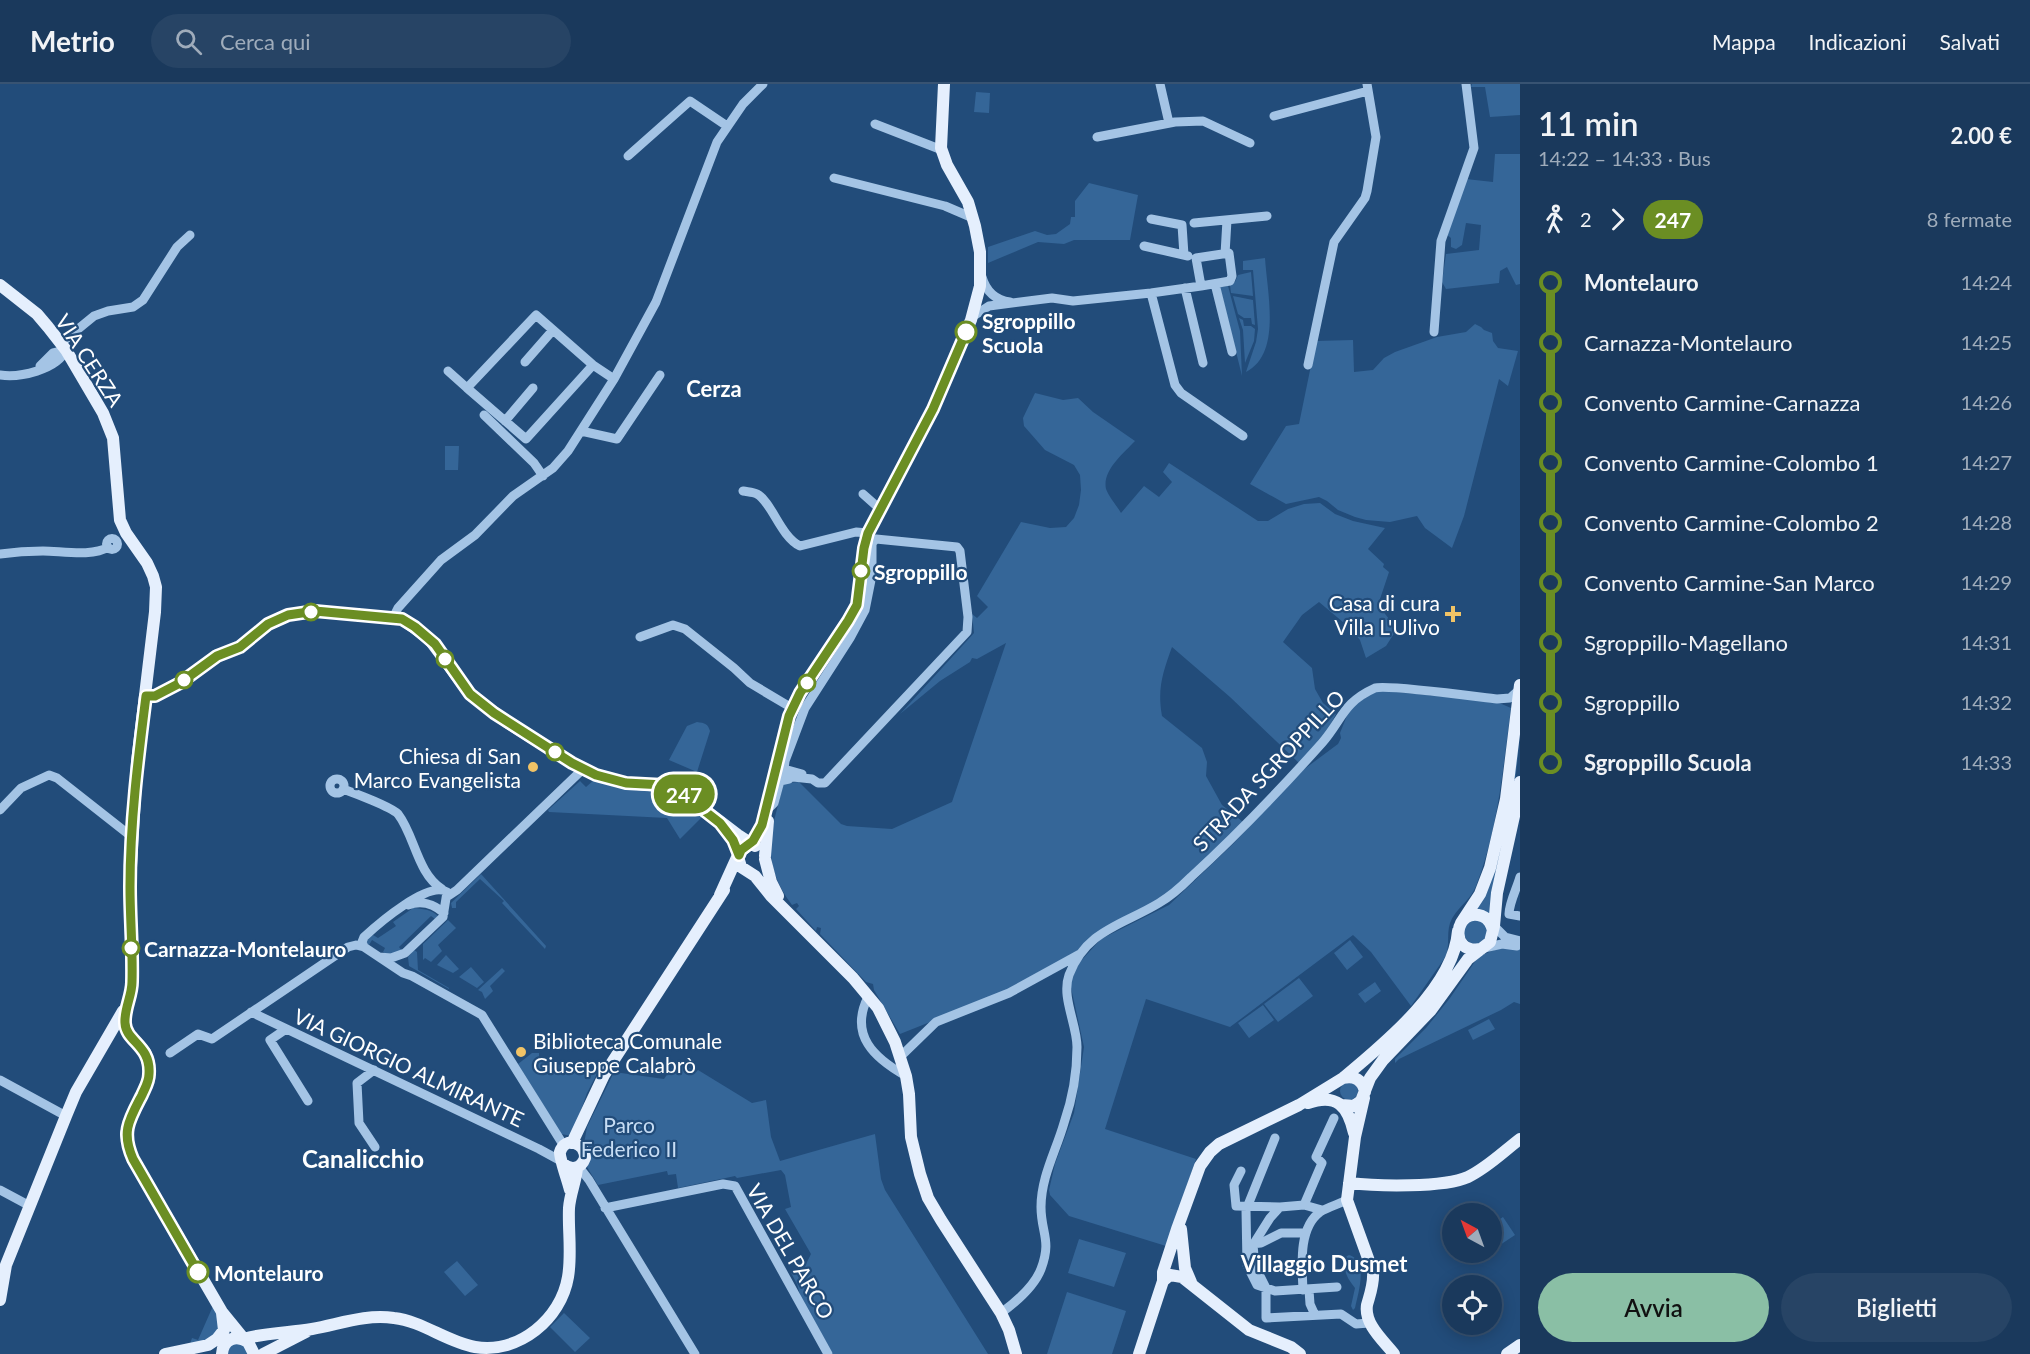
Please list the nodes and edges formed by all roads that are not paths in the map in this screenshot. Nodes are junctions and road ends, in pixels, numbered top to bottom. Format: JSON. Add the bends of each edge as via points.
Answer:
{"nodes":[{"id":1,"x":763,"y":84,"type":"edge"},
{"id":2,"x":944,"y":84,"type":"edge"},
{"id":3,"x":1160,"y":84,"type":"edge"},
{"id":4,"x":1466,"y":84,"type":"edge"},
{"id":5,"x":1368,"y":87,"type":"edge"},
{"id":6,"x":1274,"y":116,"type":"dead end"},
{"id":7,"x":1169,"y":123,"type":"junction"},
{"id":8,"x":875,"y":124,"type":"dead end"},
{"id":9,"x":727,"y":126,"type":"junction"},
{"id":10,"x":1097,"y":137,"type":"dead end"},
{"id":11,"x":1250,"y":143,"type":"dead end"},
{"id":12,"x":942,"y":150,"type":"junction"},
{"id":13,"x":628,"y":156,"type":"dead end"},
{"id":14,"x":834,"y":178,"type":"dead end"},
{"id":15,"x":968,"y":202,"type":"junction"},
{"id":16,"x":945,"y":206,"type":"junction"},
{"id":17,"x":1267,"y":216,"type":"dead end"},
{"id":18,"x":973,"y":218,"type":"junction"},
{"id":19,"x":1151,"y":219,"type":"dead end"},
{"id":20,"x":1227,"y":220,"type":"junction"},
{"id":21,"x":1194,"y":223,"type":"dead end"},
{"id":22,"x":190,"y":235,"type":"dead end"},
{"id":23,"x":1144,"y":246,"type":"dead end"},
{"id":24,"x":1225,"y":254,"type":"junction"},
{"id":25,"x":1184,"y":255,"type":"junction"},
{"id":26,"x":1196,"y":258,"type":"junction"},
{"id":27,"x":981,"y":271,"type":"junction"},
{"id":28,"x":1215,"y":284,"type":"junction"},
{"id":29,"x":0,"y":285,"type":"edge"},
{"id":30,"x":1201,"y":286,"type":"junction"},
{"id":31,"x":1185,"y":288,"type":"junction"},
{"id":32,"x":1151,"y":293,"type":"junction"},
{"id":33,"x":992,"y":294,"type":"junction"},
{"id":34,"x":978,"y":297,"type":"junction"},
{"id":35,"x":1015,"y":303,"type":"junction"},
{"id":36,"x":989,"y":306,"type":"junction"},
{"id":37,"x":972,"y":317,"type":"junction"},
{"id":38,"x":48,"y":327,"type":"junction"},
{"id":39,"x":554,"y":330,"type":"junction"},
{"id":40,"x":1434,"y":332,"type":"dead end"},
{"id":41,"x":64,"y":347,"type":"junction"},
{"id":42,"x":1232,"y":352,"type":"dead end"},
{"id":43,"x":51,"y":360,"type":"junction"},
{"id":44,"x":525,"y":362,"type":"dead end"},
{"id":45,"x":1203,"y":363,"type":"dead end"},
{"id":46,"x":593,"y":365,"type":"junction"},
{"id":47,"x":1308,"y":365,"type":"dead end"},
{"id":48,"x":77,"y":369,"type":"junction"},
{"id":49,"x":448,"y":371,"type":"dead end"},
{"id":50,"x":0,"y":375,"type":"edge"},
{"id":51,"x":660,"y":375,"type":"dead end"},
{"id":52,"x":614,"y":378,"type":"junction"},
{"id":53,"x":467,"y":388,"type":"junction"},
{"id":54,"x":533,"y":388,"type":"dead end"},
{"id":55,"x":484,"y":415,"type":"dead end"},
{"id":56,"x":505,"y":421,"type":"junction"},
{"id":57,"x":581,"y":431,"type":"junction"},
{"id":58,"x":1243,"y":436,"type":"dead end"},
{"id":59,"x":543,"y":476,"type":"junction"},
{"id":60,"x":743,"y":492,"type":"dead end"},
{"id":61,"x":863,"y":494,"type":"dead end"},
{"id":62,"x":880,"y":509,"type":"junction"},
{"id":63,"x":869,"y":539,"type":"junction"},
{"id":64,"x":108,"y":547,"type":"dead end"},
{"id":65,"x":0,"y":554,"type":"edge"},
{"id":66,"x":393,"y":618,"type":"junction"},
{"id":67,"x":640,"y":637,"type":"dead end"},
{"id":68,"x":1520,"y":687,"type":"edge"},
{"id":69,"x":146,"y":696,"type":"junction"},
{"id":70,"x":1497,"y":699,"type":"junction"},
{"id":71,"x":792,"y":708,"type":"junction"},
{"id":72,"x":1516,"y":718,"type":"junction"},
{"id":73,"x":781,"y":760,"type":"junction"},
{"id":74,"x":583,"y":769,"type":"junction"},
{"id":75,"x":774,"y":775,"type":"junction"},
{"id":76,"x":798,"y":778,"type":"junction"},
{"id":77,"x":812,"y":779,"type":"junction"},
{"id":78,"x":1520,"y":782,"type":"edge"},
{"id":79,"x":343,"y":789,"type":"dead end"},
{"id":80,"x":769,"y":801,"type":"junction"},
{"id":81,"x":0,"y":810,"type":"edge"},
{"id":82,"x":720,"y":823,"type":"junction"},
{"id":83,"x":762,"y":825,"type":"junction"},
{"id":84,"x":738,"y":835,"type":"junction"},
{"id":85,"x":132,"y":837,"type":"junction"},
{"id":86,"x":751,"y":845,"type":"junction"},
{"id":87,"x":739,"y":856,"type":"junction"},
{"id":88,"x":765,"y":857,"type":"junction"},
{"id":89,"x":426,"y":872,"type":"junction"},
{"id":90,"x":749,"y":872,"type":"junction"},
{"id":91,"x":1520,"y":877,"type":"edge"},
{"id":92,"x":447,"y":893,"type":"junction"},
{"id":93,"x":422,"y":894,"type":"junction"},
{"id":94,"x":720,"y":895,"type":"junction"},
{"id":95,"x":782,"y":905,"type":"junction"},
{"id":96,"x":403,"y":908,"type":"junction"},
{"id":97,"x":444,"y":913,"type":"junction"},
{"id":98,"x":1520,"y":916,"type":"edge"},
{"id":99,"x":1460,"y":927,"type":"junction"},
{"id":100,"x":1492,"y":927,"type":"junction"},
{"id":101,"x":372,"y":930,"type":"junction"},
{"id":102,"x":1520,"y":943,"type":"edge"},
{"id":103,"x":364,"y":947,"type":"junction"},
{"id":104,"x":1483,"y":948,"type":"junction"},
{"id":105,"x":342,"y":950,"type":"junction"},
{"id":106,"x":405,"y":954,"type":"junction"},
{"id":107,"x":1080,"y":954,"type":"junction"},
{"id":108,"x":379,"y":957,"type":"junction"},
{"id":109,"x":412,"y":976,"type":"junction"},
{"id":110,"x":132,"y":988,"type":"junction"},
{"id":111,"x":868,"y":997,"type":"junction"},
{"id":112,"x":251,"y":1012,"type":"junction"},
{"id":113,"x":286,"y":1029,"type":"junction"},
{"id":114,"x":170,"y":1053,"type":"dead end"},
{"id":115,"x":900,"y":1057,"type":"junction"},
{"id":116,"x":97,"y":1058,"type":"junction"},
{"id":117,"x":148,"y":1063,"type":"junction"},
{"id":118,"x":374,"y":1070,"type":"junction"},
{"id":119,"x":906,"y":1076,"type":"junction"},
{"id":120,"x":1342,"y":1079,"type":"junction"},
{"id":121,"x":0,"y":1080,"type":"edge"},
{"id":122,"x":1364,"y":1095,"type":"junction"},
{"id":123,"x":308,"y":1101,"type":"dead end"},
{"id":124,"x":1341,"y":1104,"type":"junction"},
{"id":125,"x":1299,"y":1105,"type":"junction"},
{"id":126,"x":66,"y":1116,"type":"junction"},
{"id":127,"x":1334,"y":1118,"type":"dead end"},
{"id":128,"x":555,"y":1134,"type":"junction"},
{"id":129,"x":1355,"y":1137,"type":"junction"},
{"id":130,"x":1275,"y":1138,"type":"dead end"},
{"id":131,"x":1520,"y":1139,"type":"edge"},
{"id":132,"x":375,"y":1148,"type":"dead end"},
{"id":133,"x":539,"y":1149,"type":"junction"},
{"id":134,"x":565,"y":1152,"type":"junction"},
{"id":135,"x":580,"y":1165,"type":"junction"},
{"id":136,"x":1241,"y":1171,"type":"dead end"},
{"id":137,"x":1348,"y":1184,"type":"junction"},
{"id":138,"x":0,"y":1190,"type":"edge"},
{"id":139,"x":570,"y":1194,"type":"junction"},
{"id":140,"x":1347,"y":1200,"type":"junction"},
{"id":141,"x":1247,"y":1205,"type":"junction"},
{"id":142,"x":1304,"y":1205,"type":"junction"},
{"id":143,"x":30,"y":1206,"type":"junction"},
{"id":144,"x":1280,"y":1207,"type":"junction"},
{"id":145,"x":605,"y":1208,"type":"junction"},
{"id":146,"x":1185,"y":1208,"type":"junction"},
{"id":147,"x":1322,"y":1210,"type":"junction"},
{"id":148,"x":1306,"y":1233,"type":"junction"},
{"id":149,"x":1249,"y":1244,"type":"junction"},
{"id":150,"x":1163,"y":1281,"type":"junction"},
{"id":151,"x":1194,"y":1285,"type":"junction"},
{"id":152,"x":1337,"y":1287,"type":"dead end"},
{"id":153,"x":1266,"y":1288,"type":"junction"},
{"id":154,"x":1306,"y":1290,"type":"junction"},
{"id":155,"x":0,"y":1300,"type":"edge"},
{"id":156,"x":222,"y":1312,"type":"junction"},
{"id":157,"x":1001,"y":1313,"type":"junction"},
{"id":158,"x":1315,"y":1315,"type":"junction"},
{"id":159,"x":1369,"y":1323,"type":"junction"},
{"id":160,"x":312,"y":1329,"type":"junction"},
{"id":161,"x":244,"y":1339,"type":"junction"},
{"id":162,"x":1520,"y":1345,"type":"edge"},
{"id":163,"x":171,"y":1353,"type":"edge"},
{"id":164,"x":194,"y":1354,"type":"edge"},
{"id":165,"x":222,"y":1354,"type":"edge"},
{"id":166,"x":254,"y":1354,"type":"edge"},
{"id":167,"x":263,"y":1354,"type":"edge"},
{"id":168,"x":695,"y":1354,"type":"edge"},
{"id":169,"x":828,"y":1354,"type":"edge"},
{"id":170,"x":1016,"y":1354,"type":"edge"},
{"id":171,"x":1139,"y":1354,"type":"edge"},
{"id":172,"x":1300,"y":1354,"type":"edge"},
{"id":173,"x":1394,"y":1354,"type":"edge"},
{"id":174,"x":1506,"y":1354,"type":"edge"}],
"edges":[{"from":1,"to":9,"type":"street"},
{"from":2,"to":12,"type":"main road"},
{"from":3,"to":7,"type":"street"},
{"from":4,"to":40,"type":"street","via":[[1474,148],[1442,241]]},
{"from":5,"to":6,"type":"street"},
{"from":5,"to":47,"type":"street","via":[[1376,137],[1367,191],[1334,242]]},
{"from":7,"to":10,"type":"street"},
{"from":7,"to":11,"type":"street","via":[[1203,121]]},
{"from":8,"to":12,"type":"street"},
{"from":9,"to":13,"type":"street","via":[[690,101]]},
{"from":9,"to":52,"type":"street","via":[[710,159],[656,302]]},
{"from":12,"to":15,"type":"main road"},
{"from":14,"to":16,"type":"street"},
{"from":15,"to":16,"type":"street","via":[[963,207]]},
{"from":15,"to":18,"type":"main road"},
{"from":16,"to":18,"type":"street"},
{"from":17,"to":20,"type":"street"},
{"from":18,"to":27,"type":"main road"},
{"from":19,"to":25,"type":"street","via":[[1182,225]]},
{"from":20,"to":21,"type":"street"},
{"from":20,"to":24,"type":"street"},
{"from":22,"to":41,"type":"street","via":[[177,247],[143,300],[134,307],[94,316]]},
{"from":23,"to":25,"type":"street"},
{"from":24,"to":26,"type":"street"},
{"from":24,"to":28,"type":"street","via":[[1229,253],[1231,278]]},
{"from":25,"to":26,"type":"street"},
{"from":26,"to":30,"type":"street"},
{"from":27,"to":33,"type":"street"},
{"from":27,"to":34,"type":"main road"},
{"from":28,"to":30,"type":"street"},
{"from":28,"to":42,"type":"street"},
{"from":29,"to":38,"type":"main road","name":"VIA CERZA"},
{"from":30,"to":31,"type":"street"},
{"from":31,"to":32,"type":"street"},
{"from":31,"to":45,"type":"street"},
{"from":32,"to":35,"type":"street"},
{"from":32,"to":58,"type":"street","via":[[1175,385]]},
{"from":33,"to":34,"type":"street"},
{"from":33,"to":35,"type":"street"},
{"from":34,"to":36,"type":"street"},
{"from":34,"to":37,"type":"main road"},
{"from":35,"to":36,"type":"street"},
{"from":36,"to":37,"type":"street"},
{"from":37,"to":62,"type":"main road","via":[[933,409]]},
{"from":38,"to":41,"type":"main road","name":"VIA CERZA"},
{"from":38,"to":43,"type":"street"},
{"from":39,"to":44,"type":"street"},
{"from":39,"to":46,"type":"street"},
{"from":39,"to":53,"type":"street","via":[[533,316]]},
{"from":41,"to":43,"type":"street","via":[[64,355]]},
{"from":41,"to":48,"type":"main road","name":"VIA CERZA"},
{"from":43,"to":48,"type":"street"},
{"from":43,"to":50,"type":"street","via":[[37,371]]},
{"from":46,"to":52,"type":"street"},
{"from":46,"to":56,"type":"street","via":[[526,440]]},
{"from":48,"to":69,"type":"main road","name":"VIA CERZA","via":[[104,413],[113,438],[120,520],[153,576],[156,605]]},
{"from":49,"to":53,"type":"street"},
{"from":51,"to":57,"type":"street","via":[[617,439]]},
{"from":52,"to":57,"type":"street"},
{"from":53,"to":56,"type":"street"},
{"from":54,"to":56,"type":"street"},
{"from":55,"to":59,"type":"street"},
{"from":57,"to":59,"type":"street","via":[[560,461]]},
{"from":59,"to":66,"type":"street","via":[[513,496],[484,527],[441,560]]},
{"from":60,"to":63,"type":"street","via":[[760,496],[800,546],[856,532]]},
{"from":61,"to":62,"type":"street"},
{"from":62,"to":63,"type":"main road"},
{"from":63,"to":71,"type":"main road","via":[[857,605]]},
{"from":63,"to":73,"type":"street","via":[[872,575],[865,610],[805,708]]},
{"from":63,"to":77,"type":"street","via":[[957,547],[968,628],[825,783]]},
{"from":64,"to":65,"type":"street","via":[[92,552]]},
{"from":66,"to":69,"type":"main road","via":[[315,611],[288,615],[268,624],[240,647],[217,656],[180,683],[155,696]]},
{"from":66,"to":74,"type":"main road","via":[[408,623],[429,639],[470,694],[484,706]]},
{"from":67,"to":71,"type":"street","via":[[673,625],[685,629],[750,683]]},
{"from":68,"to":70,"type":"street","via":[[1510,698]]},
{"from":68,"to":72,"type":"main road"},
{"from":69,"to":85,"type":"main road","name":"VIA CERZA"},
{"from":70,"to":72,"type":"street","via":[[1513,706]]},
{"from":70,"to":107,"type":"street","name":"STRADA SGROPPILLO","via":[[1380,687],[1354,700],[1323,742],[1247,825],[1186,882],[1157,905],[1105,930]]},
{"from":71,"to":73,"type":"main road"},
{"from":72,"to":99,"type":"main road","via":[[1506,799],[1490,868]]},
{"from":73,"to":75,"type":"main road"},
{"from":73,"to":77,"type":"street","via":[[784,769]]},
{"from":74,"to":82,"type":"main road","via":[[613,781],[672,787]]},
{"from":74,"to":92,"type":"street"},
{"from":75,"to":76,"type":"street"},
{"from":75,"to":80,"type":"main road"},
{"from":76,"to":77,"type":"street"},
{"from":76,"to":80,"type":"street","via":[[780,781],[774,803]]},
{"from":78,"to":100,"type":"main road"},
{"from":79,"to":89,"type":"street","via":[[398,815]]},
{"from":80,"to":83,"type":"main road"},
{"from":80,"to":88,"type":"main road"},
{"from":81,"to":85,"type":"street","via":[[21,788],[49,775]]},
{"from":82,"to":84,"type":"main road"},
{"from":82,"to":87,"type":"main road"},
{"from":83,"to":84,"type":"main road"},
{"from":83,"to":86,"type":"main road"},
{"from":84,"to":86,"type":"main road"},
{"from":85,"to":110,"type":"main road","name":"VIA CERZA"},
{"from":86,"to":87,"type":"main road","via":[[741,850]]},
{"from":86,"to":88,"type":"main road","via":[[761,849]]},
{"from":87,"to":90,"type":"main road","via":[[739,864]]},
{"from":87,"to":94,"type":"main road"},
{"from":88,"to":90,"type":"main road","via":[[761,868]]},
{"from":88,"to":95,"type":"main road"},
{"from":89,"to":92,"type":"street"},
{"from":89,"to":93,"type":"street","via":[[428,884]]},
{"from":90,"to":94,"type":"main road","via":[[734,878]]},
{"from":90,"to":95,"type":"main road"},
{"from":91,"to":98,"type":"street","via":[[1509,914]]},
{"from":92,"to":93,"type":"street"},
{"from":92,"to":97,"type":"street"},
{"from":93,"to":96,"type":"street"},
{"from":94,"to":134,"type":"main road","via":[[604,1075]]},
{"from":95,"to":111,"type":"main road"},
{"from":96,"to":97,"type":"street","via":[[416,903],[430,904]]},
{"from":96,"to":101,"type":"street"},
{"from":97,"to":106,"type":"street"},
{"from":99,"to":100,"type":"main road","via":[[1472,915],[1482,916]]},
{"from":99,"to":104,"type":"main road","via":[[1460,940],[1466,947]]},
{"from":99,"to":120,"type":"main road","via":[[1452,959],[1426,998]]},
{"from":100,"to":102,"type":"street"},
{"from":100,"to":104,"type":"main road","via":[[1491,942]]},
{"from":101,"to":103,"type":"street","via":[[363,939]]},
{"from":101,"to":105,"type":"street"},
{"from":102,"to":104,"type":"street"},
{"from":103,"to":105,"type":"street","via":[[356,945]]},
{"from":103,"to":108,"type":"street"},
{"from":104,"to":122,"type":"main road","via":[[1468,959],[1431,1010],[1376,1069]]},
{"from":105,"to":112,"type":"street"},
{"from":106,"to":108,"type":"street"},
{"from":106,"to":109,"type":"street","via":[[404,964]]},
{"from":107,"to":115,"type":"street","via":[[1009,993],[936,1022]]},
{"from":107,"to":157,"type":"street","name":"STRADA SGROPPILLO","via":[[1067,987],[1077,1044],[1076,1066],[1041,1206],[1047,1249],[1038,1275]]},
{"from":108,"to":109,"type":"street"},
{"from":109,"to":128,"type":"street","via":[[482,1015]]},
{"from":110,"to":116,"type":"main road"},
{"from":110,"to":117,"type":"main road","via":[[125,1025],[145,1052]]},
{"from":111,"to":115,"type":"main road","via":[[887,1024]]},
{"from":111,"to":119,"type":"street","via":[[861,1013],[863,1036],[886,1065]]},
{"from":112,"to":113,"type":"street","name":"VIA GIORGIO ALMIRANTE"},
{"from":112,"to":114,"type":"street","via":[[212,1039],[198,1034]]},
{"from":113,"to":118,"type":"street","name":"VIA GIORGIO ALMIRANTE"},
{"from":113,"to":123,"type":"street","via":[[270,1040]]},
{"from":115,"to":119,"type":"main road"},
{"from":116,"to":117,"type":"main road","via":[[113,1040],[122,1038],[135,1046]]},
{"from":116,"to":126,"type":"main road"},
{"from":117,"to":156,"type":"main road","via":[[148,1081],[126,1134],[129,1149]]},
{"from":118,"to":132,"type":"street","via":[[357,1083],[359,1123]]},
{"from":118,"to":133,"type":"street","name":"VIA GIORGIO ALMIRANTE"},
{"from":119,"to":157,"type":"main road","via":[[911,1137],[928,1198]]},
{"from":120,"to":122,"type":"main road","via":[[1358,1079]]},
{"from":120,"to":124,"type":"main road","via":[[1335,1089]]},
{"from":120,"to":125,"type":"main road"},
{"from":121,"to":126,"type":"street"},
{"from":122,"to":124,"type":"main road","via":[[1354,1106]]},
{"from":122,"to":129,"type":"main road"},
{"from":124,"to":125,"type":"main road","via":[[1321,1100]]},
{"from":124,"to":129,"type":"main road","via":[[1352,1122]]},
{"from":125,"to":146,"type":"main road","via":[[1214,1148],[1200,1166]]},
{"from":126,"to":143,"type":"main road"},
{"from":127,"to":142,"type":"street","via":[[1316,1157],[1322,1163]]},
{"from":128,"to":133,"type":"street","via":[[551,1143]]},
{"from":128,"to":134,"type":"street"},
{"from":129,"to":137,"type":"main road"},
{"from":130,"to":141,"type":"street"},
{"from":131,"to":137,"type":"main road","via":[[1459,1180]]},
{"from":133,"to":134,"type":"street","name":"VIA GIORGIO ALMIRANTE"},
{"from":134,"to":135,"type":"main road","via":[[567,1167]]},
{"from":134,"to":135,"type":"main road","via":[[585,1151]]},
{"from":134,"to":139,"type":"main road"},
{"from":135,"to":139,"type":"main road"},
{"from":135,"to":145,"type":"street"},
{"from":136,"to":141,"type":"street","via":[[1234,1185],[1236,1206]]},
{"from":137,"to":140,"type":"main road"},
{"from":138,"to":143,"type":"street"},
{"from":139,"to":160,"type":"main road","via":[[570,1267],[566,1289],[549,1318],[526,1337],[501,1346],[478,1347],[405,1320],[383,1317],[358,1318]]},
{"from":140,"to":147,"type":"street"},
{"from":140,"to":159,"type":"main road","via":[[1373,1272],[1367,1308]]},
{"from":141,"to":144,"type":"street"},
{"from":141,"to":149,"type":"street"},
{"from":142,"to":144,"type":"street"},
{"from":142,"to":147,"type":"street"},
{"from":143,"to":155,"type":"main road","via":[[6,1265]]},
{"from":144,"to":149,"type":"street"},
{"from":145,"to":168,"type":"street"},
{"from":145,"to":169,"type":"street","name":"VIA DEL PARCO","via":[[723,1184],[735,1186]]},
{"from":146,"to":150,"type":"main road"},
{"from":146,"to":151,"type":"main road","via":[[1180,1237],[1187,1275]]},
{"from":147,"to":148,"type":"street"},
{"from":148,"to":149,"type":"street","via":[[1281,1233],[1261,1244]]},
{"from":148,"to":154,"type":"street","via":[[1302,1264]]},
{"from":149,"to":153,"type":"street"},
{"from":150,"to":151,"type":"main road","via":[[1174,1274]]},
{"from":150,"to":171,"type":"main road"},
{"from":151,"to":172,"type":"main road","via":[[1250,1330]]},
{"from":152,"to":154,"type":"street"},
{"from":153,"to":154,"type":"street"},
{"from":153,"to":158,"type":"street","via":[[1266,1318]]},
{"from":154,"to":158,"type":"street"},
{"from":156,"to":161,"type":"main road"},
{"from":156,"to":163,"type":"main road","via":[[224,1330],[217,1339],[208,1345]]},
{"from":157,"to":170,"type":"main road"},
{"from":158,"to":159,"type":"street","via":[[1341,1314],[1356,1324]]},
{"from":159,"to":173,"type":"main road"},
{"from":160,"to":161,"type":"main road"},
{"from":160,"to":167,"type":"main road"},
{"from":161,"to":165,"type":"main road","via":[[230,1340],[223,1346]]},
{"from":161,"to":166,"type":"main road"},
{"from":162,"to":174,"type":"main road"},
{"from":163,"to":164,"type":"main road"}]}
